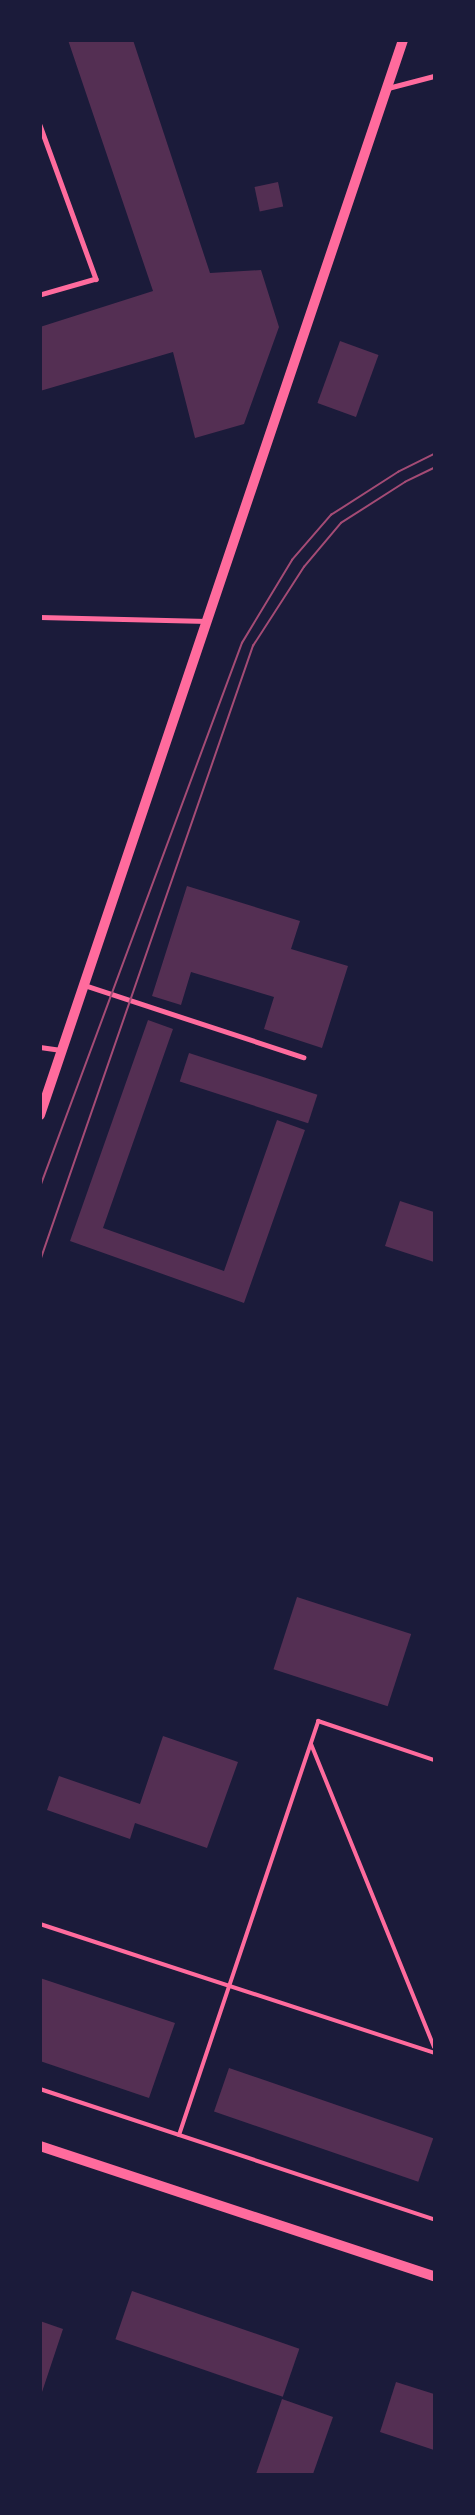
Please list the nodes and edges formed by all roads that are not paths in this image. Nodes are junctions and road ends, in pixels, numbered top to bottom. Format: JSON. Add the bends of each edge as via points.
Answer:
{"nodes":[{"id":1,"x":403,"y":40,"type":"edge"},
{"id":2,"x":435,"y":76,"type":"edge"},
{"id":3,"x":387,"y":88,"type":"junction"},
{"id":4,"x":40,"y":125,"type":"edge"},
{"id":5,"x":40,"y":296,"type":"edge"},
{"id":6,"x":40,"y":617,"type":"edge"},
{"id":7,"x":207,"y":621,"type":"junction"},
{"id":8,"x":84,"y":985,"type":"junction"},
{"id":9,"x":40,"y":1047,"type":"edge"},
{"id":10,"x":62,"y":1051,"type":"junction"},
{"id":11,"x":303,"y":1057,"type":"dead end"},
{"id":12,"x":40,"y":1115,"type":"edge"},
{"id":13,"x":40,"y":2146,"type":"edge"},
{"id":14,"x":435,"y":2276,"type":"edge"}],
"edges":[{"from":1,"to":3,"type":"street"},
{"from":2,"to":3,"type":"lane"},
{"from":3,"to":7,"type":"street"},
{"from":4,"to":5,"type":"lane","via":[[96,279]]},
{"from":6,"to":7,"type":"lane"},
{"from":7,"to":8,"type":"street"},
{"from":8,"to":10,"type":"street"},
{"from":8,"to":11,"type":"lane"},
{"from":9,"to":10,"type":"lane"},
{"from":10,"to":12,"type":"street"},
{"from":13,"to":14,"type":"street"}]}
